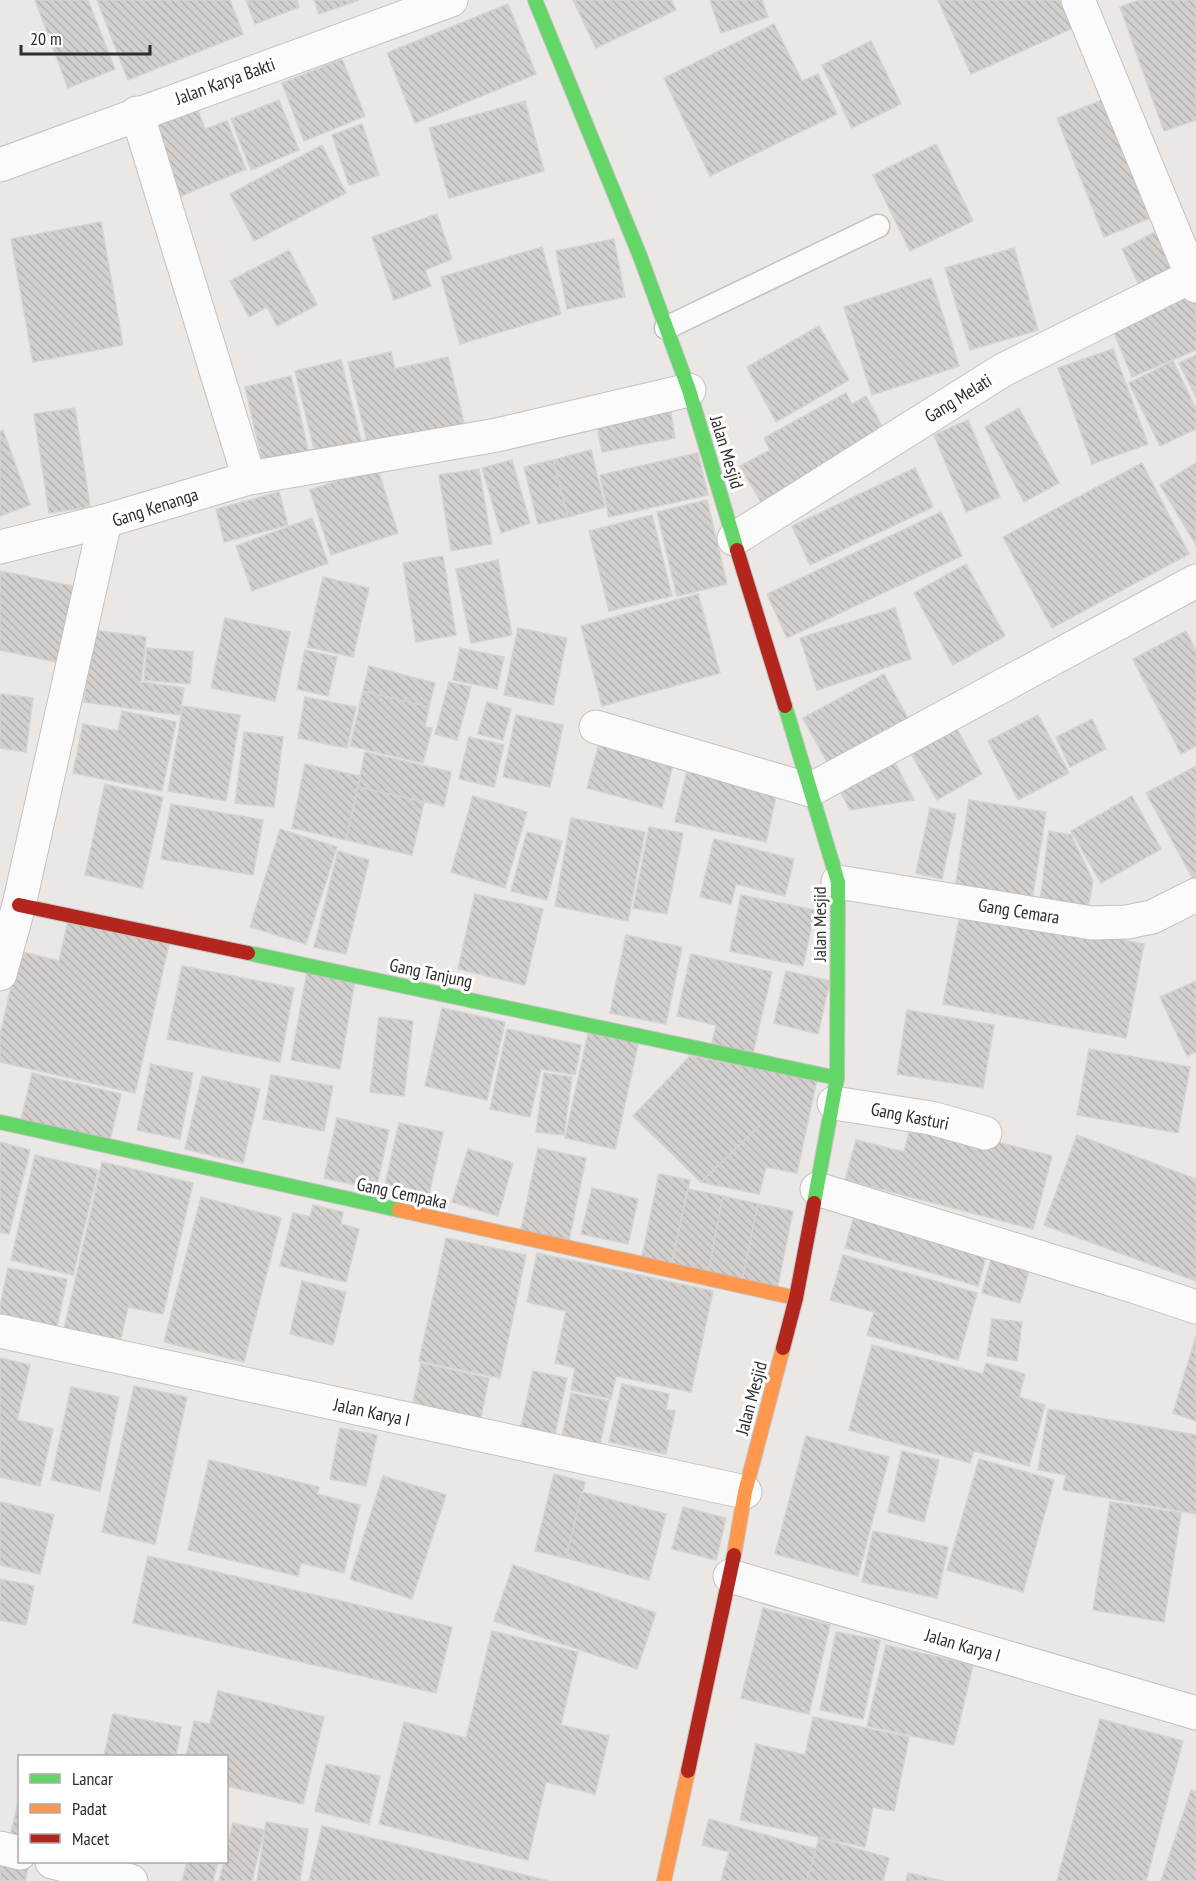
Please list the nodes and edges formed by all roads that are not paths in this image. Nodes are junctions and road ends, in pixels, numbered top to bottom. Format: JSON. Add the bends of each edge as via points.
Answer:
{"nodes":[{"id":1,"x":451,"y":0,"type":"edge"},
{"id":2,"x":535,"y":0,"type":"edge"},
{"id":3,"x":1078,"y":0,"type":"edge"},
{"id":4,"x":137,"y":113,"type":"junction"},
{"id":5,"x":0,"y":165,"type":"edge"},
{"id":6,"x":878,"y":226,"type":"dead end"},
{"id":7,"x":1194,"y":281,"type":"edge"},
{"id":8,"x":666,"y":328,"type":"junction"},
{"id":9,"x":689,"y":390,"type":"junction"},
{"id":10,"x":249,"y":478,"type":"junction"},
{"id":11,"x":105,"y":521,"type":"junction"},
{"id":12,"x":734,"y":539,"type":"junction"},
{"id":13,"x":0,"y":547,"type":"edge"},
{"id":14,"x":1196,"y":581,"type":"edge"},
{"id":15,"x":596,"y":727,"type":"dead end"},
{"id":16,"x":810,"y":790,"type":"junction"},
{"id":17,"x":838,"y":882,"type":"junction"},
{"id":18,"x":1196,"y":895,"type":"edge"},
{"id":19,"x":19,"y":904,"type":"junction"},
{"id":20,"x":0,"y":974,"type":"edge"},
{"id":21,"x":835,"y":1090,"type":"junction"},
{"id":22,"x":0,"y":1122,"type":"edge"},
{"id":23,"x":985,"y":1133,"type":"dead end"},
{"id":24,"x":817,"y":1189,"type":"junction"},
{"id":25,"x":796,"y":1298,"type":"junction"},
{"id":26,"x":1196,"y":1307,"type":"edge"},
{"id":27,"x":0,"y":1331,"type":"edge"},
{"id":28,"x":745,"y":1492,"type":"junction"},
{"id":29,"x":730,"y":1576,"type":"junction"},
{"id":30,"x":1196,"y":1713,"type":"edge"},
{"id":31,"x":0,"y":1848,"type":"edge"},
{"id":32,"x":18,"y":1852,"type":"edge"},
{"id":33,"x":56,"y":1863,"type":"edge"},
{"id":34,"x":131,"y":1881,"type":"edge"},
{"id":35,"x":664,"y":1881,"type":"edge"}],
"edges":[{"from":1,"to":4,"type":"street","name":"Jalan Karya Bakti"},
{"from":2,"to":8,"type":"street","name":"Jalan Mesjid"},
{"from":3,"to":7,"type":"street"},
{"from":4,"to":5,"type":"street","name":"Jalan Karya Bakti"},
{"from":4,"to":10,"type":"street"},
{"from":6,"to":8,"type":"lane"},
{"from":7,"to":12,"type":"street","name":"Gang Melati","via":[[1003,370]]},
{"from":8,"to":9,"type":"street","name":"Jalan Mesjid"},
{"from":9,"to":10,"type":"street","name":"Gang Kenanga","via":[[497,435]]},
{"from":9,"to":12,"type":"street","name":"Jalan Mesjid"},
{"from":10,"to":11,"type":"street","name":"Gang Kenanga"},
{"from":11,"to":13,"type":"street"},
{"from":11,"to":19,"type":"street","name":"Gang Kenanga"},
{"from":12,"to":16,"type":"street","name":"Jalan Mesjid"},
{"from":14,"to":16,"type":"street"},
{"from":15,"to":16,"type":"street"},
{"from":16,"to":17,"type":"street","name":"Jalan Mesjid"},
{"from":17,"to":18,"type":"street","name":"Gang Cemara","via":[[1092,922],[1152,917]]},
{"from":17,"to":21,"type":"street","name":"Jalan Mesjid"},
{"from":19,"to":20,"type":"street","name":"Gang Kenanga"},
{"from":19,"to":21,"type":"street","name":"Gang Tanjung"},
{"from":21,"to":23,"type":"street","name":"Gang Kasturi"},
{"from":21,"to":24,"type":"street","name":"Jalan Mesjid"},
{"from":22,"to":25,"type":"street","name":"Gang Cempaka"},
{"from":24,"to":25,"type":"street","name":"Jalan Mesjid"},
{"from":24,"to":26,"type":"street"},
{"from":25,"to":28,"type":"street","name":"Jalan Mesjid"},
{"from":27,"to":28,"type":"street","name":"Jalan Karya I"},
{"from":28,"to":29,"type":"street","name":"Jalan Mesjid"},
{"from":29,"to":30,"type":"street","name":"Jalan Karya I"},
{"from":29,"to":35,"type":"street","name":"Jalan Mesjid"},
{"from":31,"to":32,"type":"street"},
{"from":33,"to":34,"type":"street"}]}
